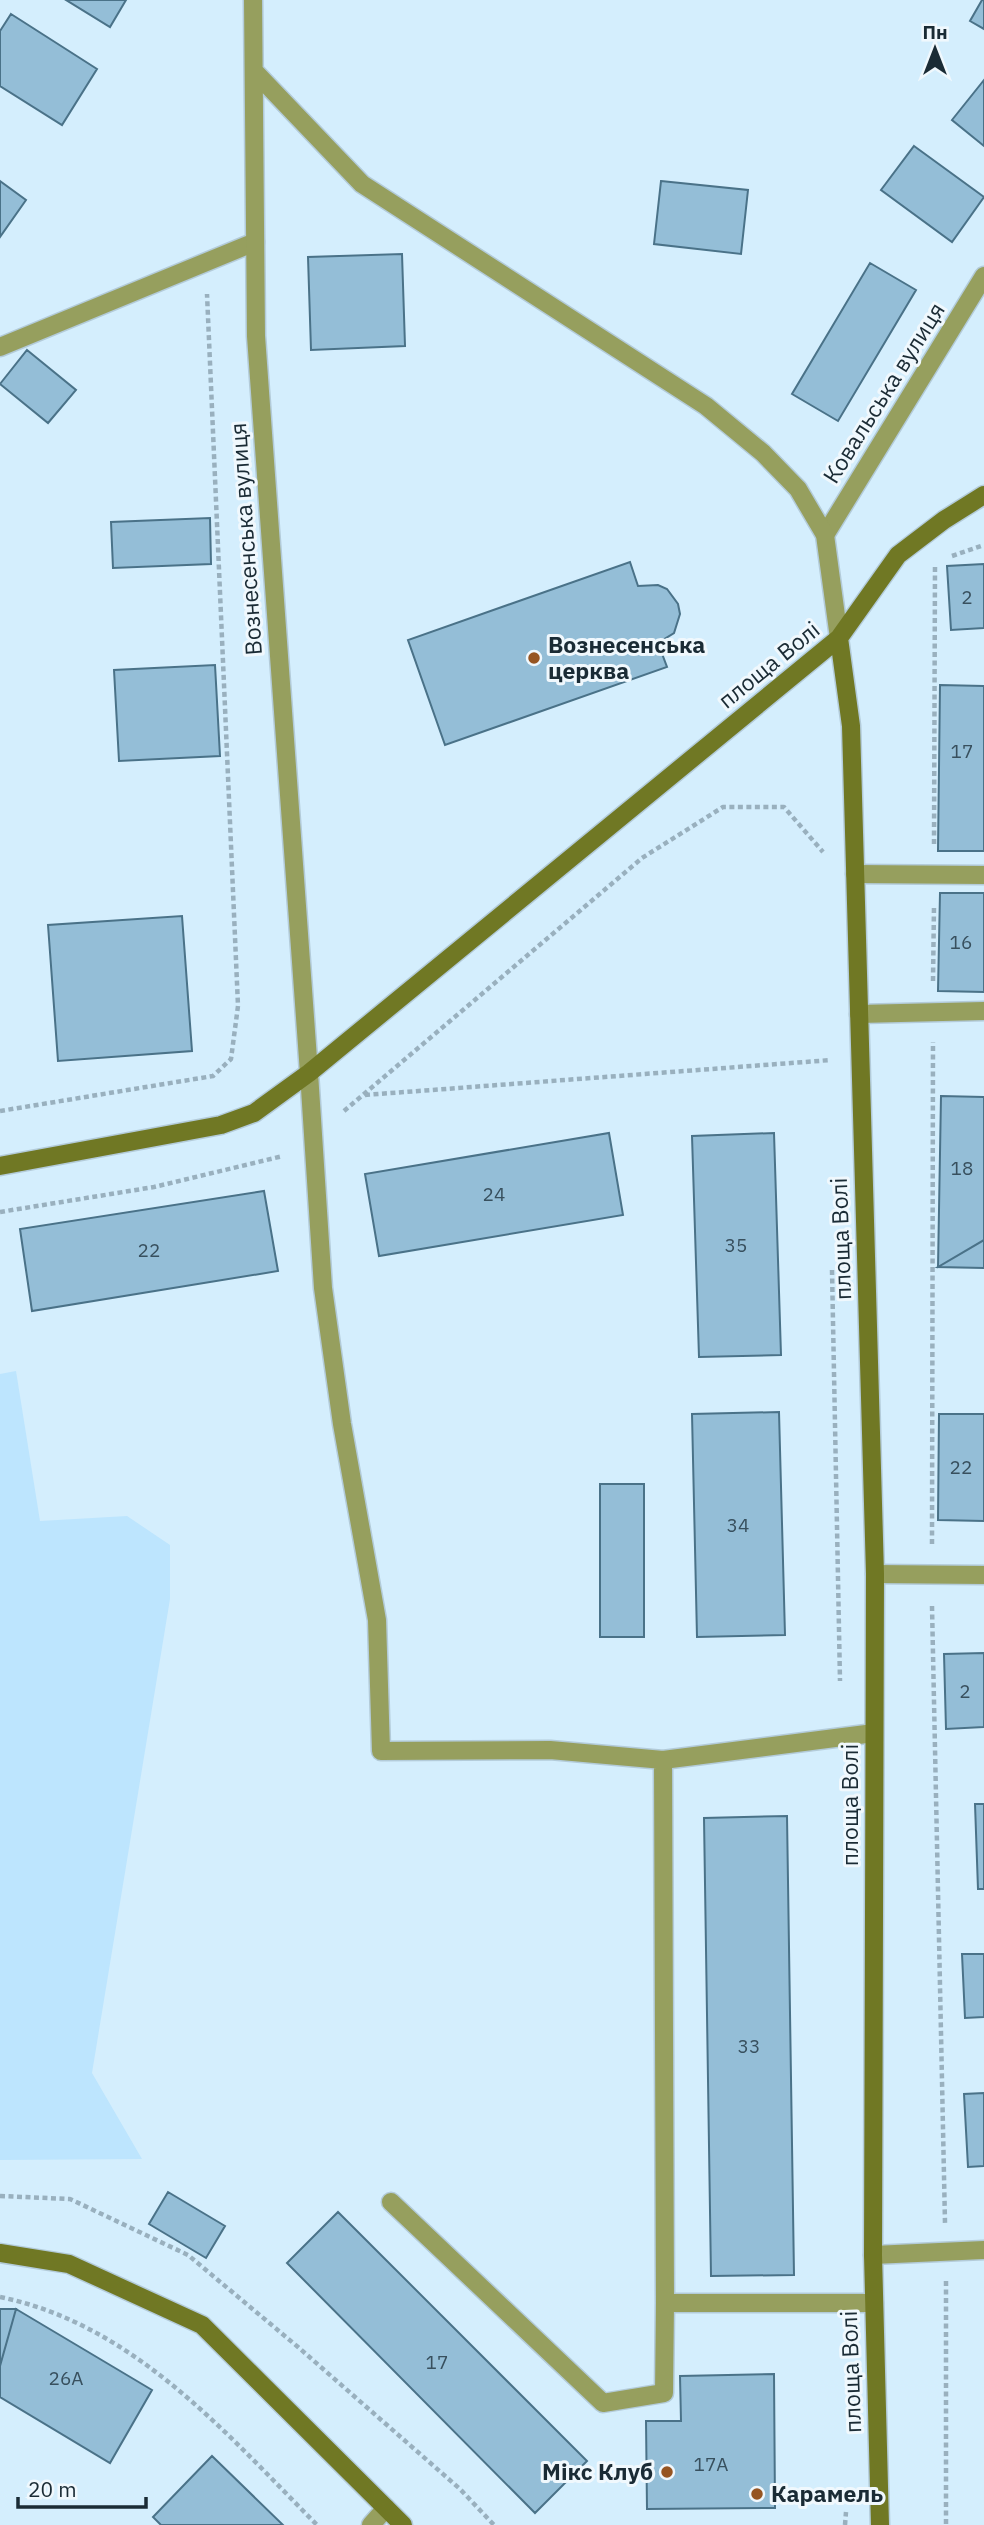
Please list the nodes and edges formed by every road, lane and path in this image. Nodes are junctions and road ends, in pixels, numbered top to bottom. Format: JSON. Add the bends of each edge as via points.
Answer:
{"nodes":[{"id":1,"x":254,"y":0,"type":"edge"},
{"id":2,"x":254,"y":71,"type":"junction"},
{"id":3,"x":255,"y":242,"type":"junction"},
{"id":4,"x":206,"y":263,"type":"junction"},
{"id":5,"x":984,"y":276,"type":"edge"},
{"id":6,"x":0,"y":347,"type":"edge"},
{"id":7,"x":984,"y":495,"type":"edge"},
{"id":8,"x":935,"y":527,"type":"junction"},
{"id":9,"x":825,"y":535,"type":"junction"},
{"id":10,"x":984,"y":545,"type":"edge"},
{"id":11,"x":935,"y":562,"type":"junction"},
{"id":12,"x":839,"y":638,"type":"junction"},
{"id":13,"x":824,"y":864,"type":"dead end"},
{"id":14,"x":855,"y":874,"type":"junction"},
{"id":15,"x":934,"y":875,"type":"junction"},
{"id":16,"x":984,"y":875,"type":"edge"},
{"id":17,"x":984,"y":1011,"type":"edge"},
{"id":18,"x":933,"y":1012,"type":"junction"},
{"id":19,"x":859,"y":1014,"type":"junction"},
{"id":20,"x":309,"y":1073,"type":"junction"},
{"id":21,"x":832,"y":1074,"type":"dead end"},
{"id":22,"x":0,"y":1111,"type":"edge"},
{"id":23,"x":280,"y":1158,"type":"dead end"},
{"id":24,"x":0,"y":1166,"type":"edge"},
{"id":25,"x":0,"y":1212,"type":"edge"},
{"id":26,"x":832,"y":1269,"type":"dead end"},
{"id":27,"x":875,"y":1574,"type":"junction"},
{"id":28,"x":932,"y":1575,"type":"junction"},
{"id":29,"x":984,"y":1575,"type":"edge"},
{"id":30,"x":841,"y":1683,"type":"dead end"},
{"id":31,"x":874,"y":1733,"type":"junction"},
{"id":32,"x":663,"y":1760,"type":"junction"},
{"id":33,"x":0,"y":2196,"type":"edge"},
{"id":34,"x":391,"y":2202,"type":"dead end"},
{"id":35,"x":984,"y":2250,"type":"edge"},
{"id":36,"x":946,"y":2252,"type":"junction"},
{"id":37,"x":0,"y":2253,"type":"edge"},
{"id":38,"x":873,"y":2255,"type":"junction"},
{"id":39,"x":0,"y":2297,"type":"edge"},
{"id":40,"x":665,"y":2303,"type":"junction"},
{"id":41,"x":874,"y":2303,"type":"junction"},
{"id":42,"x":386,"y":2508,"type":"junction"},
{"id":43,"x":846,"y":2511,"type":"dead end"},
{"id":44,"x":317,"y":2525,"type":"edge"},
{"id":45,"x":371,"y":2525,"type":"edge"},
{"id":46,"x":403,"y":2525,"type":"edge"},
{"id":47,"x":494,"y":2525,"type":"edge"},
{"id":48,"x":845,"y":2525,"type":"edge"},
{"id":49,"x":880,"y":2525,"type":"edge"},
{"id":50,"x":946,"y":2525,"type":"edge"}],
"edges":[{"from":1,"to":2,"type":"street","name":"Вознесенська вулиця"},
{"from":2,"to":3,"type":"street","name":"Вознесенська вулиця"},
{"from":2,"to":9,"type":"street","via":[[362,184],[706,406],[798,489]]},
{"from":3,"to":4,"type":"street"},
{"from":3,"to":20,"type":"street","name":"Вознесенська вулиця","via":[[256,336]]},
{"from":4,"to":6,"type":"street"},
{"from":4,"to":22,"type":"path","via":[[238,1006],[231,1059],[213,1076]]},
{"from":5,"to":9,"type":"street","name":"Ковальська вулиця"},
{"from":7,"to":8,"type":"main road"},
{"from":8,"to":11,"type":"path"},
{"from":8,"to":12,"type":"main road","via":[[898,555]]},
{"from":9,"to":12,"type":"street"},
{"from":10,"to":11,"type":"path"},
{"from":11,"to":15,"type":"path"},
{"from":12,"to":14,"type":"main road","name":"площа Волі","via":[[851,726]]},
{"from":12,"to":20,"type":"main road","name":"площа Волі"},
{"from":13,"to":21,"type":"path","via":[[823,852],[784,807],[723,807],[642,858],[364,1096],[832,1060]]},
{"from":14,"to":15,"type":"street"},
{"from":14,"to":19,"type":"main road","name":"площа Волі"},
{"from":15,"to":16,"type":"street"},
{"from":15,"to":18,"type":"path"},
{"from":17,"to":18,"type":"street"},
{"from":18,"to":19,"type":"street"},
{"from":18,"to":28,"type":"path"},
{"from":19,"to":27,"type":"main road","name":"площа Волі"},
{"from":20,"to":24,"type":"main road","name":"площа Волі","via":[[254,1112],[221,1125]]},
{"from":20,"to":32,"type":"street","name":"Вознесенська вулиця","via":[[323,1288],[377,1620],[381,1751],[550,1750]]},
{"from":23,"to":25,"type":"path","via":[[154,1187]]},
{"from":26,"to":30,"type":"path"},
{"from":27,"to":28,"type":"street"},
{"from":27,"to":31,"type":"main road","name":"площа Волі"},
{"from":28,"to":29,"type":"street"},
{"from":28,"to":36,"type":"path"},
{"from":31,"to":32,"type":"street"},
{"from":31,"to":38,"type":"main road","name":"площа Волі"},
{"from":32,"to":40,"type":"street"},
{"from":33,"to":47,"type":"path","via":[[69,2199],[188,2256],[460,2489]]},
{"from":34,"to":40,"type":"street","via":[[603,2403],[664,2393]]},
{"from":35,"to":36,"type":"street"},
{"from":36,"to":38,"type":"street"},
{"from":36,"to":50,"type":"path"},
{"from":37,"to":42,"type":"main road","via":[[69,2264],[202,2325]]},
{"from":38,"to":41,"type":"main road","name":"площа Волі"},
{"from":39,"to":44,"type":"path","via":[[34,2304],[83,2324],[141,2362],[189,2397]]},
{"from":40,"to":41,"type":"street"},
{"from":41,"to":49,"type":"main road","name":"площа Волі"},
{"from":42,"to":45,"type":"street"},
{"from":42,"to":46,"type":"main road"},
{"from":43,"to":48,"type":"path"}]}
